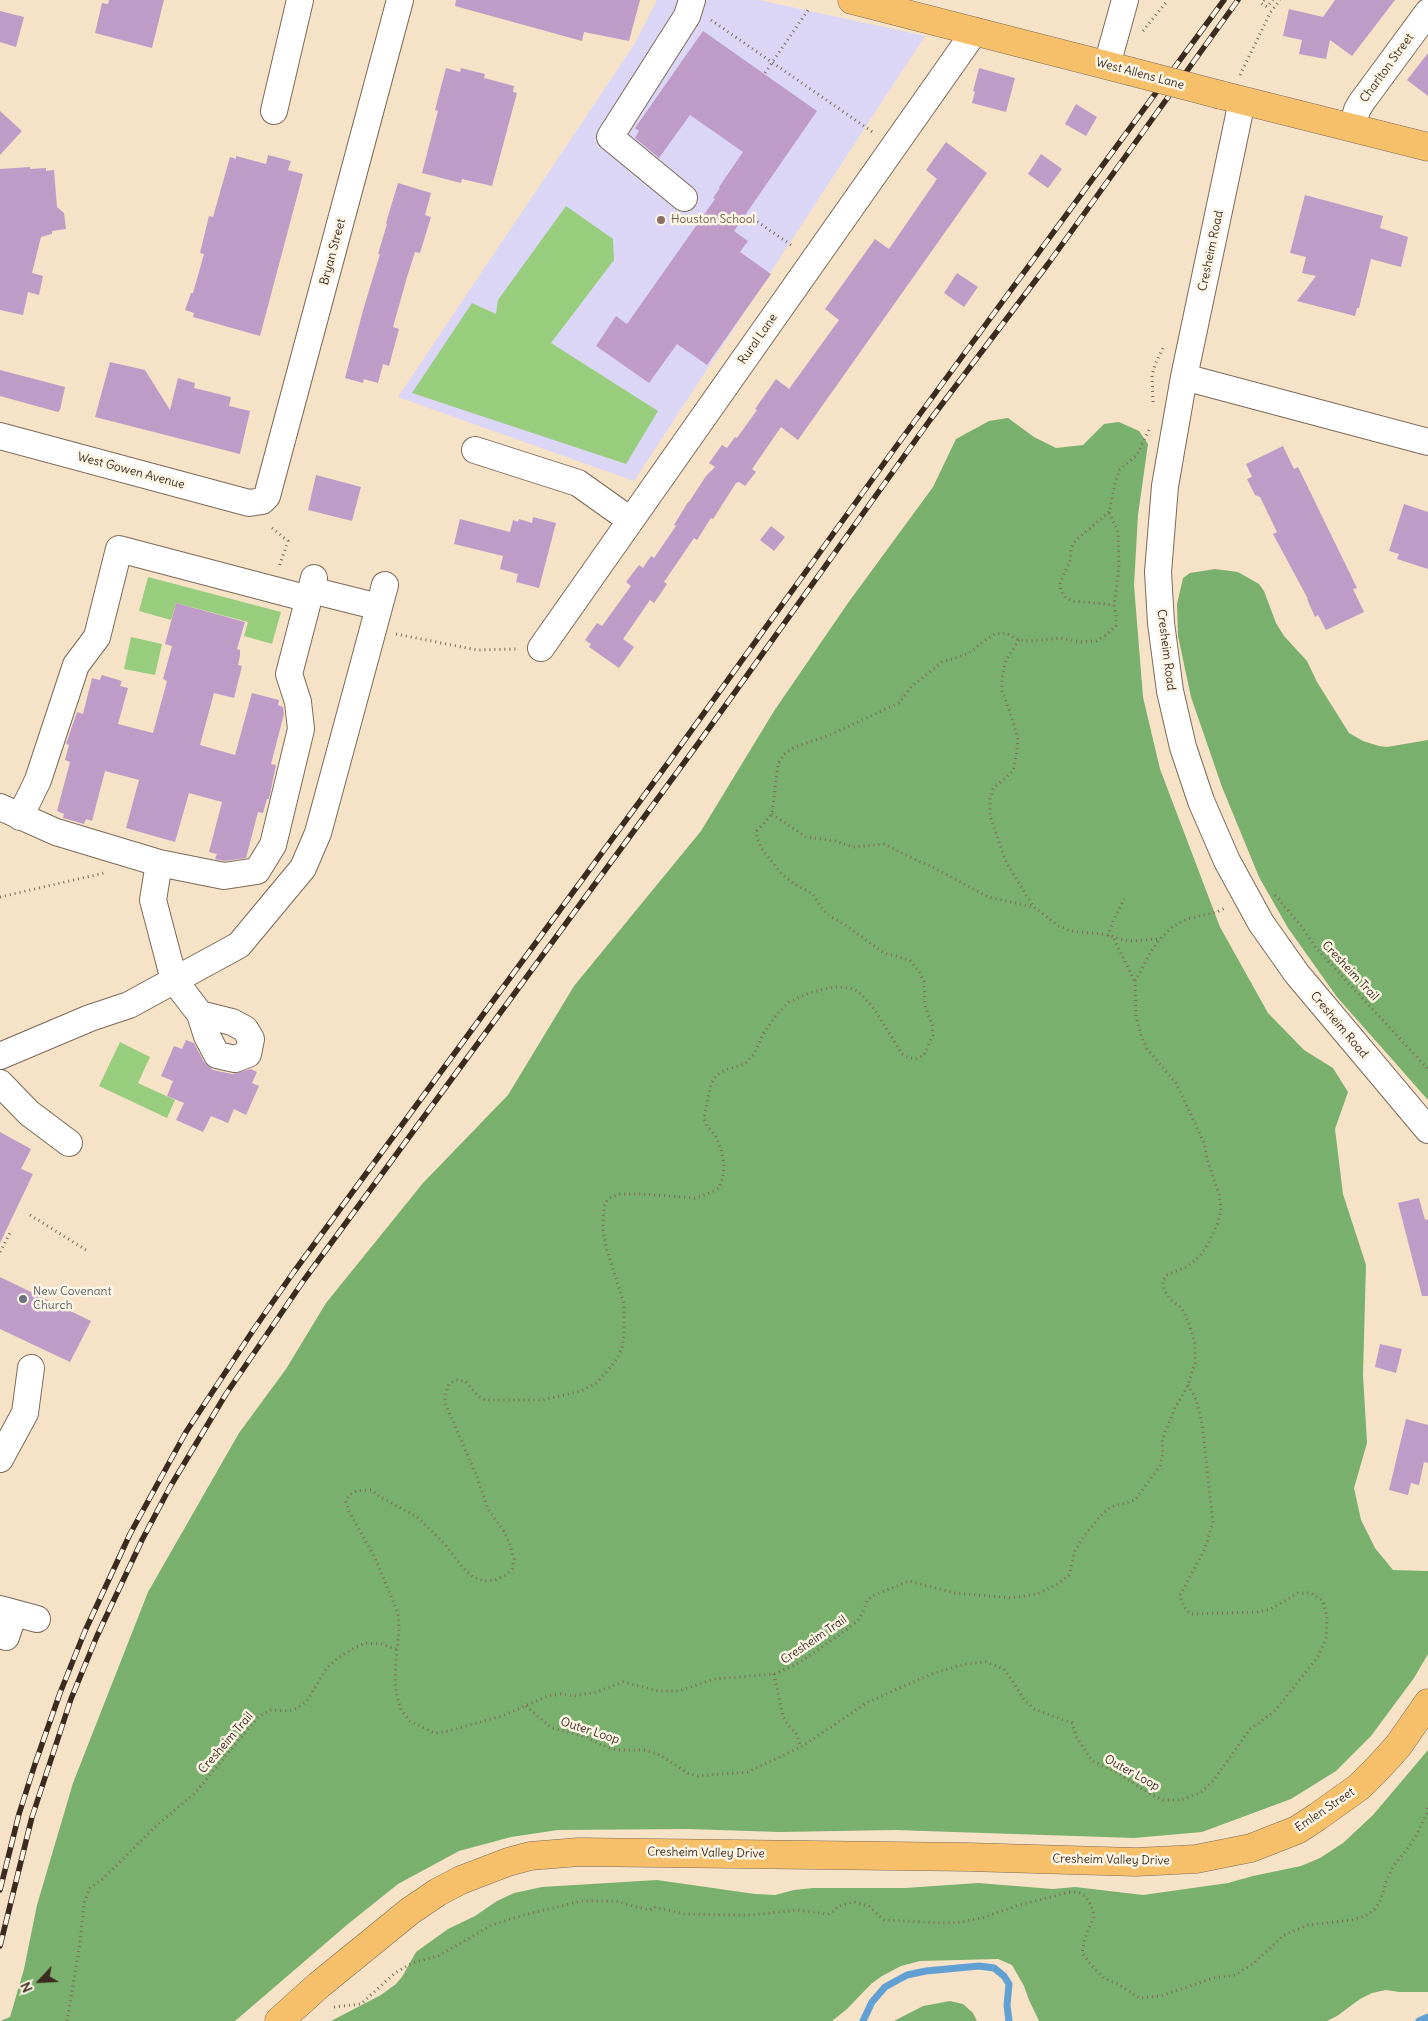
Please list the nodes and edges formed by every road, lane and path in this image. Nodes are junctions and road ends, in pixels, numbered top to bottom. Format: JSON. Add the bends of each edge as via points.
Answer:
{"nodes":[{"id":1,"x":300,"y":0,"type":"edge"},
{"id":2,"x":400,"y":0,"type":"edge"},
{"id":3,"x":852,"y":0,"type":"edge"},
{"id":4,"x":1125,"y":0,"type":"edge"},
{"id":5,"x":1168,"y":0,"type":"edge"},
{"id":6,"x":1264,"y":0,"type":"edge"},
{"id":7,"x":1272,"y":0,"type":"edge"},
{"id":8,"x":1280,"y":0,"type":"edge"},
{"id":9,"x":690,"y":8,"type":"edge"},
{"id":10,"x":808,"y":10,"type":"dead end"},
{"id":11,"x":1428,"y":12,"type":"edge"},
{"id":12,"x":975,"y":31,"type":"junction"},
{"id":13,"x":1139,"y":36,"type":"dead end"},
{"id":14,"x":773,"y":62,"type":"junction"},
{"id":15,"x":1118,"y":68,"type":"junction"},
{"id":16,"x":764,"y":73,"type":"dead end"},
{"id":17,"x":1234,"y":92,"type":"junction"},
{"id":18,"x":274,"y":111,"type":"dead end"},
{"id":19,"x":1352,"y":127,"type":"junction"},
{"id":20,"x":879,"y":136,"type":"dead end"},
{"id":21,"x":1428,"y":147,"type":"edge"},
{"id":22,"x":684,"y":198,"type":"dead end"},
{"id":23,"x":749,"y":216,"type":"dead end"},
{"id":24,"x":791,"y":246,"type":"dead end"},
{"id":25,"x":1184,"y":377,"type":"junction"},
{"id":26,"x":1152,"y":423,"type":"dead end"},
{"id":27,"x":0,"y":436,"type":"edge"},
{"id":28,"x":1428,"y":442,"type":"edge"},
{"id":29,"x":475,"y":450,"type":"dead end"},
{"id":30,"x":262,"y":501,"type":"joint"},
{"id":31,"x":1109,"y":512,"type":"junction"},
{"id":32,"x":630,"y":520,"type":"junction"},
{"id":33,"x":272,"y":528,"type":"dead end"},
{"id":34,"x":272,"y":589,"type":"junction"},
{"id":35,"x":311,"y":589,"type":"junction"},
{"id":36,"x":1114,"y":605,"type":"junction"},
{"id":37,"x":379,"y":607,"type":"junction"},
{"id":38,"x":1019,"y":640,"type":"junction"},
{"id":39,"x":541,"y":648,"type":"joint"},
{"id":40,"x":10,"y":812,"type":"edge"},
{"id":41,"x":772,"y":814,"type":"junction"},
{"id":42,"x":151,"y":861,"type":"junction"},
{"id":43,"x":1272,"y":892,"type":"dead end"},
{"id":44,"x":0,"y":897,"type":"edge"},
{"id":45,"x":1124,"y":899,"type":"dead end"},
{"id":46,"x":1233,"y":904,"type":"dead end"},
{"id":47,"x":1034,"y":906,"type":"junction"},
{"id":48,"x":1108,"y":936,"type":"junction"},
{"id":49,"x":1114,"y":938,"type":"junction"},
{"id":50,"x":1160,"y":938,"type":"junction"},
{"id":51,"x":174,"y":980,"type":"junction"},
{"id":52,"x":1135,"y":982,"type":"junction"},
{"id":53,"x":200,"y":1014,"type":"dead end"},
{"id":54,"x":0,"y":1056,"type":"edge"},
{"id":55,"x":1428,"y":1068,"type":"edge"},
{"id":56,"x":0,"y":1083,"type":"edge"},
{"id":57,"x":1428,"y":1130,"type":"edge"},
{"id":58,"x":68,"y":1143,"type":"dead end"},
{"id":59,"x":30,"y":1215,"type":"dead end"},
{"id":60,"x":11,"y":1231,"type":"dead end"},
{"id":61,"x":86,"y":1250,"type":"dead end"},
{"id":62,"x":0,"y":1252,"type":"edge"},
{"id":63,"x":31,"y":1368,"type":"dead end"},
{"id":64,"x":1188,"y":1385,"type":"junction"},
{"id":65,"x":0,"y":1458,"type":"edge"},
{"id":66,"x":398,"y":1650,"type":"junction"},
{"id":67,"x":774,"y":1674,"type":"junction"},
{"id":68,"x":1428,"y":1703,"type":"edge"},
{"id":69,"x":526,"y":1706,"type":"junction"},
{"id":70,"x":801,"y":1747,"type":"junction"},
{"id":71,"x":1428,"y":1804,"type":"edge"},
{"id":72,"x":1187,"y":1860,"type":"joint"},
{"id":73,"x":314,"y":1990,"type":"junction"},
{"id":74,"x":67,"y":2021,"type":"edge"},
{"id":75,"x":279,"y":2021,"type":"edge"}],
"edges":[{"from":1,"to":18,"type":"street"},
{"from":2,"to":30,"type":"street","name":"Bryan Street","via":[[277,464],[267,496]]},
{"from":3,"to":12,"type":"main road","name":"West Allens Lane"},
{"from":4,"to":15,"type":"street"},
{"from":5,"to":13,"type":"path"},
{"from":6,"to":7,"type":"path","via":[[1261,3],[1267,7]]},
{"from":8,"to":17,"type":"path","via":[[1270,13]]},
{"from":9,"to":14,"type":"path"},
{"from":9,"to":22,"type":"street","via":[[610,137]]},
{"from":10,"to":14,"type":"path"},
{"from":11,"to":19,"type":"street","name":"Charlton Street","via":[[1361,103]]},
{"from":12,"to":15,"type":"main road","name":"West Allens Lane"},
{"from":12,"to":32,"type":"street","name":"Rural Lane"},
{"from":14,"to":16,"type":"path"},
{"from":14,"to":20,"type":"path"},
{"from":15,"to":17,"type":"main road","name":"West Allens Lane","bridge":true},
{"from":17,"to":19,"type":"main road","name":"West Allens Lane"},
{"from":17,"to":25,"type":"street","name":"Cresheim Road"},
{"from":19,"to":21,"type":"main road","name":"West Allens Lane"},
{"from":23,"to":24,"type":"path"},
{"from":25,"to":28,"type":"street"},
{"from":25,"to":57,"type":"street","name":"Cresheim Road","via":[[1165,486],[1158,572],[1170,691],[1191,774],[1227,861],[1266,929],[1297,974]]},
{"from":26,"to":31,"type":"path","via":[[1138,455],[1119,470]]},
{"from":27,"to":30,"type":"street","name":"West Gowen Avenue","via":[[249,503]]},
{"from":29,"to":32,"type":"street","via":[[578,484]]},
{"from":31,"to":36,"type":"path","via":[[1118,532],[1119,567]]},
{"from":31,"to":36,"type":"path","via":[[1075,541],[1060,584],[1066,598]]},
{"from":32,"to":39,"type":"street","name":"Rural Lane"},
{"from":33,"to":34,"type":"path","via":[[288,541]]},
{"from":34,"to":35,"type":"street"},
{"from":34,"to":40,"type":"street","via":[[119,548],[97,637],[76,665],[38,780]]},
{"from":35,"to":37,"type":"street"},
{"from":35,"to":42,"type":"street","via":[[289,674],[298,702],[301,729],[273,845],[257,870],[224,876]]},
{"from":36,"to":38,"type":"path","via":[[1116,626],[1096,641],[1061,638],[1030,642]]},
{"from":37,"to":39,"type":"path","via":[[477,650]]},
{"from":37,"to":51,"type":"street","via":[[318,833],[303,868],[239,945]]},
{"from":38,"to":41,"type":"path","via":[[1006,633],[995,634],[968,654],[942,662],[912,686],[900,703],[784,754],[778,764]]},
{"from":38,"to":47,"type":"path","via":[[1006,660],[1002,678],[1002,691],[1018,740],[1016,757],[1013,771],[993,789],[990,816],[1006,862]]},
{"from":40,"to":42,"type":"street","via":[[56,832]]},
{"from":41,"to":47,"type":"path","via":[[806,837],[854,846],[884,844],[988,897]]},
{"from":41,"to":66,"type":"path","via":[[757,831],[757,838],[768,859],[793,883],[813,894],[830,916],[884,953],[910,960],[918,970],[924,982],[925,1006],[932,1024],[933,1035],[929,1044],[924,1055],[916,1059],[902,1054],[868,1000],[850,988],[834,987],[809,992],[788,1002],[745,1064],[725,1070],[711,1084],[704,1118],[721,1149],[724,1171],[719,1188],[695,1198],[620,1194],[608,1199],[604,1206],[603,1228],[624,1304],[624,1334],[622,1348],[607,1372],[581,1391],[543,1400],[485,1400],[465,1381],[456,1380],[449,1384],[445,1395],[445,1403],[488,1509],[510,1545],[514,1559],[512,1569],[495,1580],[484,1581],[474,1577],[462,1568],[444,1543],[417,1517],[371,1490],[349,1495],[346,1502],[349,1511],[375,1558],[398,1613]]},
{"from":42,"to":44,"type":"path"},
{"from":42,"to":51,"type":"street","via":[[153,900]]},
{"from":43,"to":55,"type":"path","name":"Cresheim Trail","via":[[1316,948]]},
{"from":45,"to":48,"type":"path"},
{"from":46,"to":50,"type":"path","name":"Cresheim Trail","via":[[1218,912],[1187,918]]},
{"from":47,"to":48,"type":"path","via":[[1057,925]]},
{"from":48,"to":49,"type":"path"},
{"from":49,"to":50,"type":"path","via":[[1127,941]]},
{"from":49,"to":52,"type":"path"},
{"from":50,"to":52,"type":"path","name":"Cresheim Trail"},
{"from":51,"to":53,"type":"street"},
{"from":51,"to":54,"type":"street","via":[[128,1005]]},
{"from":52,"to":64,"type":"path","name":"Cresheim Trail","via":[[1140,1035],[1147,1049],[1176,1083],[1204,1143],[1219,1194],[1219,1218],[1204,1250],[1187,1266],[1166,1275],[1163,1281],[1170,1299],[1182,1308],[1195,1344],[1195,1363]]},
{"from":56,"to":58,"type":"street","via":[[29,1112]]},
{"from":59,"to":61,"type":"path"},
{"from":60,"to":62,"type":"path"},
{"from":63,"to":65,"type":"street","via":[[25,1413]]},
{"from":64,"to":67,"type":"path","name":"Cresheim Trail","via":[[1162,1440],[1160,1466],[1135,1500],[1111,1507],[1103,1513],[1076,1550],[1069,1575],[1058,1584],[1037,1594],[1010,1598],[955,1593],[909,1581],[872,1596],[858,1620],[849,1628],[799,1663]]},
{"from":64,"to":70,"type":"path","name":"Outer Loop","via":[[1196,1399],[1202,1423],[1213,1523],[1204,1551],[1180,1595],[1182,1606],[1191,1614],[1258,1612],[1271,1609],[1298,1593],[1311,1593],[1323,1601],[1327,1617],[1326,1639],[1316,1658],[1279,1708],[1250,1728],[1213,1781],[1200,1793],[1181,1800],[1163,1800],[1150,1794],[1092,1761],[1076,1736],[1072,1722],[1034,1709],[1004,1669],[986,1662],[965,1664],[931,1674],[868,1702]]},
{"from":66,"to":69,"type":"path","name":"Cresheim Trail","via":[[395,1674],[397,1700],[410,1721],[422,1728],[445,1732]]},
{"from":66,"to":74,"type":"path","name":"Cresheim Trail","via":[[366,1643],[354,1648],[326,1669],[307,1701],[297,1708],[271,1710],[258,1718],[195,1793],[90,1888],[84,1903]]},
{"from":67,"to":69,"type":"path","name":"Cresheim Trail","via":[[714,1679],[679,1691],[658,1691],[623,1682],[594,1693],[548,1696]]},
{"from":67,"to":70,"type":"path","via":[[783,1717],[796,1732]]},
{"from":68,"to":72,"type":"main road","name":"Emlen Street","via":[[1379,1767],[1359,1787],[1317,1817],[1297,1830],[1251,1848]]},
{"from":69,"to":70,"type":"path","name":"Outer Loop","via":[[552,1728],[587,1736],[617,1750],[644,1750],[660,1755],[698,1776],[748,1772]]},
{"from":71,"to":73,"type":"path","via":[[1419,1830],[1394,1865],[1380,1902],[1366,1916],[1308,1925],[1284,1935],[1254,1963],[1235,1975],[1213,1978],[1161,1996],[1139,1998],[1104,1978],[1092,1966],[1082,1953],[1094,1916],[1086,1897],[1070,1892],[982,1918],[944,1923],[884,1920],[869,1906],[854,1902],[838,1906],[828,1914],[796,1910],[729,1915],[684,1914],[654,1907],[650,1910],[616,1901],[581,1901],[492,1925],[438,1956],[412,1963],[395,1973],[361,2004],[332,2007]]},
{"from":72,"to":73,"type":"main road","name":"Cresheim Valley Drive","via":[[1136,1862],[614,1852],[530,1856],[483,1871],[438,1892],[387,1928]]},
{"from":73,"to":75,"type":"main road","name":"Cresheim Valley Drive"}]}
